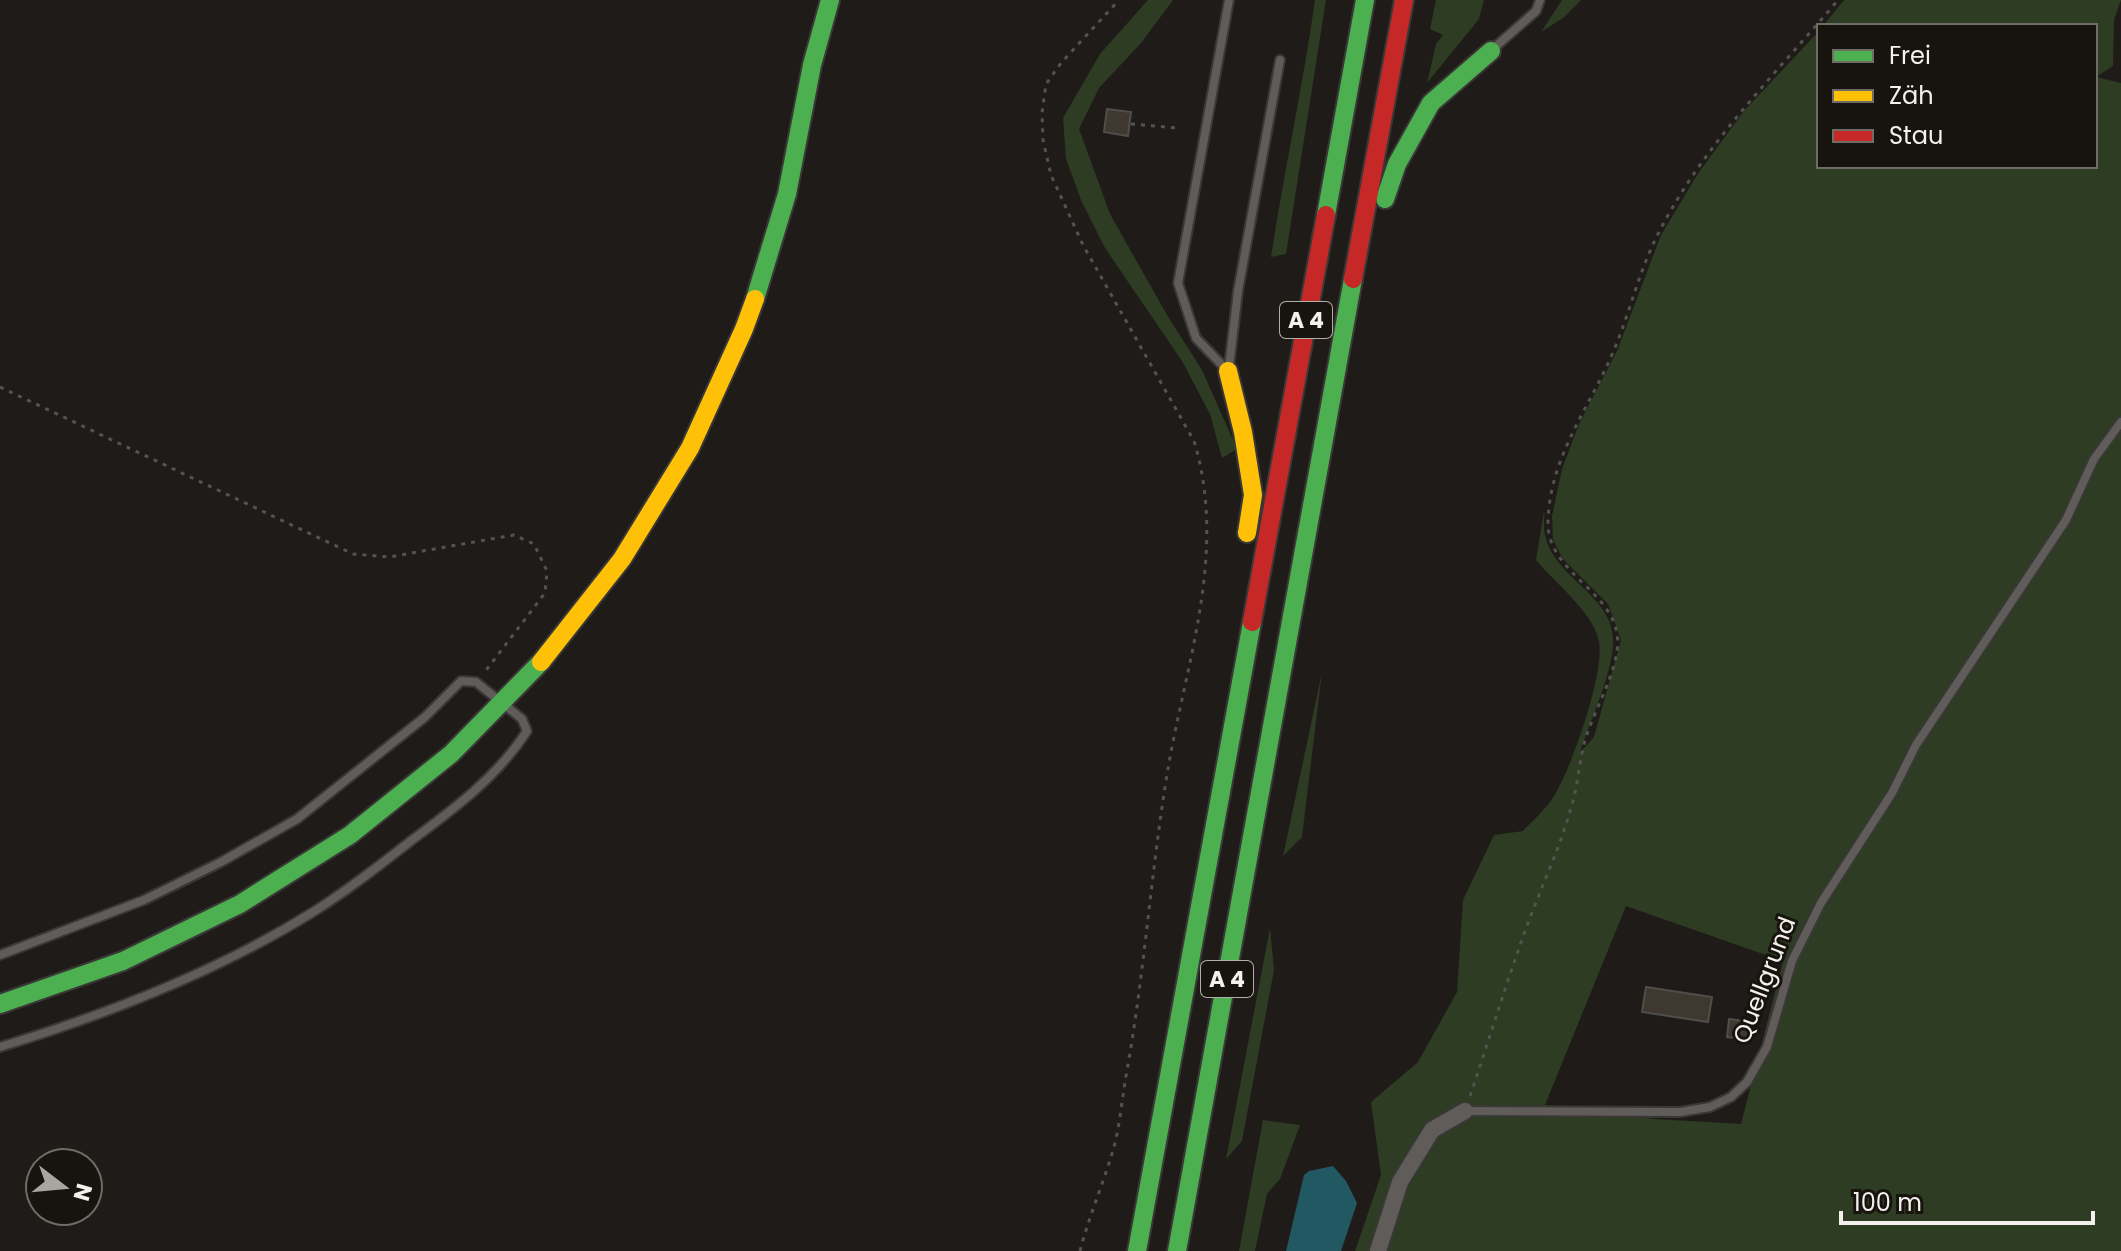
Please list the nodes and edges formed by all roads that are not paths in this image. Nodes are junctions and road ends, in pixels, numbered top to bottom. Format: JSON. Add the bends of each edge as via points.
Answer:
{"nodes":[{"id":1,"x":830,"y":0,"type":"edge"},
{"id":2,"x":1229,"y":0,"type":"edge"},
{"id":3,"x":1365,"y":0,"type":"edge"},
{"id":4,"x":1404,"y":0,"type":"edge"},
{"id":5,"x":1540,"y":0,"type":"edge"},
{"id":6,"x":1491,"y":51,"type":"joint"},
{"id":7,"x":1280,"y":60,"type":"dead end"},
{"id":8,"x":1355,"y":285,"type":"junction"},
{"id":9,"x":1228,"y":371,"type":"junction"},
{"id":10,"x":2121,"y":422,"type":"edge"},
{"id":11,"x":1244,"y":558,"type":"dead end"},
{"id":12,"x":1239,"y":589,"type":"dead end"},
{"id":13,"x":1247,"y":640,"type":"junction"},
{"id":14,"x":504,"y":704,"type":"junction"},
{"id":15,"x":0,"y":955,"type":"edge"},
{"id":16,"x":0,"y":1004,"type":"edge"},
{"id":17,"x":0,"y":1047,"type":"edge"},
{"id":18,"x":1465,"y":1111,"type":"joint"},
{"id":19,"x":1137,"y":1251,"type":"edge"},
{"id":20,"x":1177,"y":1251,"type":"edge"},
{"id":21,"x":1378,"y":1251,"type":"edge"}],
"edges":[{"from":1,"to":14,"type":"main road","via":[[775,236],[712,403],[640,532],[587,607]]},
{"from":2,"to":9,"type":"lane","via":[[1178,283],[1196,338]]},
{"from":3,"to":13,"type":"main road","number":"A 4"},
{"from":4,"to":8,"type":"main road","number":"A 4"},
{"from":5,"to":6,"type":"lane","via":[[1536,11]]},
{"from":6,"to":8,"type":"main road","via":[[1431,103],[1397,164]]},
{"from":7,"to":9,"type":"lane"},
{"from":8,"to":20,"type":"main road","number":"A 4"},
{"from":9,"to":11,"type":"main road","via":[[1253,495]]},
{"from":10,"to":18,"type":"lane","name":"Quellgrund","via":[[2094,459],[2066,520],[1916,745],[1892,793],[1821,903],[1792,961],[1767,1047],[1747,1082],[1710,1107],[1680,1112]]},
{"from":12,"to":13,"type":"main road"},
{"from":13,"to":19,"type":"main road","number":"A 4"},
{"from":14,"to":15,"type":"lane","via":[[476,682],[461,681],[425,717],[297,819],[144,900]]},
{"from":14,"to":16,"type":"main road","via":[[373,819],[275,885],[169,941],[83,978]]},
{"from":14,"to":17,"type":"lane","via":[[527,731],[519,743],[466,799],[314,911],[154,993]]},
{"from":18,"to":21,"type":"street","via":[[1432,1130],[1400,1182]]}]}
